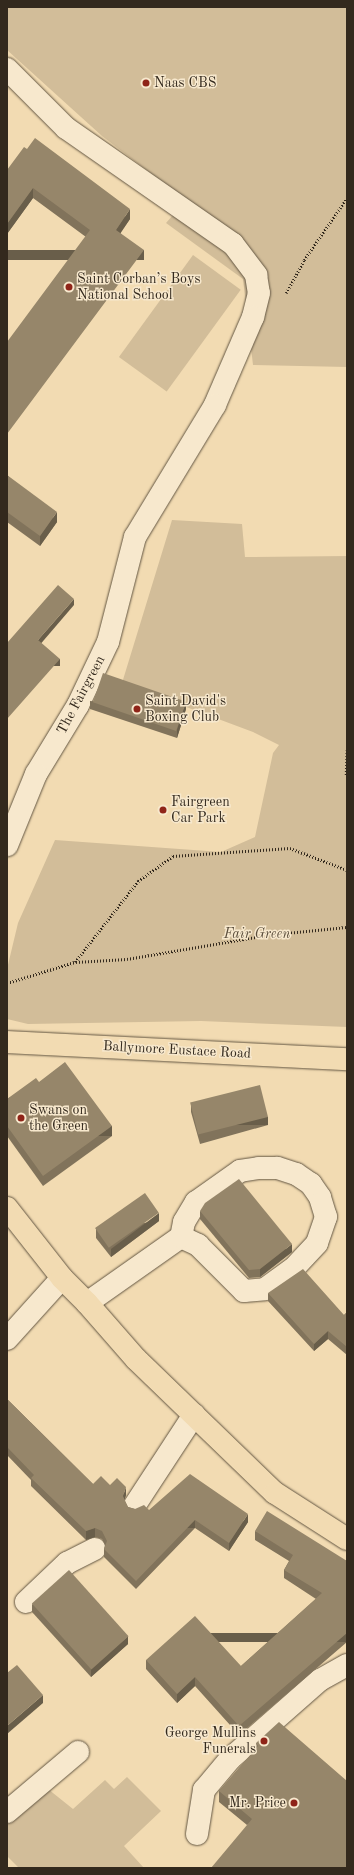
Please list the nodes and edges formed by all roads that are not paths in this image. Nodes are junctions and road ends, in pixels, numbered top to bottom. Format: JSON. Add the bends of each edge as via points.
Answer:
{"nodes":[{"id":1,"x":7,"y":69,"type":"edge"},
{"id":2,"x":7,"y":845,"type":"edge"},
{"id":3,"x":7,"y":1042,"type":"edge"},
{"id":4,"x":347,"y":1059,"type":"edge"},
{"id":5,"x":7,"y":1208,"type":"edge"},
{"id":6,"x":181,"y":1237,"type":"junction"},
{"id":7,"x":62,"y":1278,"type":"junction"},
{"id":8,"x":87,"y":1303,"type":"junction"},
{"id":9,"x":7,"y":1339,"type":"edge"},
{"id":10,"x":194,"y":1415,"type":"junction"},
{"id":11,"x":136,"y":1504,"type":"dead end"},
{"id":12,"x":347,"y":1539,"type":"edge"},
{"id":13,"x":95,"y":1549,"type":"dead end"},
{"id":14,"x":26,"y":1602,"type":"dead end"},
{"id":15,"x":347,"y":1665,"type":"edge"},
{"id":16,"x":78,"y":1752,"type":"dead end"},
{"id":17,"x":7,"y":1812,"type":"edge"},
{"id":18,"x":197,"y":1834,"type":"dead end"}],
"edges":[{"from":1,"to":2,"type":"street","name":"The Fairgreen","via":[[66,128],[233,244],[256,275],[259,293],[254,317],[215,405],[135,537],[108,642],[78,705],[36,774]]},
{"from":3,"to":4,"type":"main road","name":"Ballymore Eustace Road"},
{"from":5,"to":7,"type":"main road"},
{"from":6,"to":6,"type":"street","via":[[198,1245],[244,1291],[265,1288],[293,1269],[316,1243],[326,1217],[320,1197],[310,1184],[296,1174],[277,1168],[259,1168],[240,1171],[196,1202],[184,1222]]},
{"from":6,"to":8,"type":"street"},
{"from":7,"to":8,"type":"main road"},
{"from":7,"to":9,"type":"street"},
{"from":8,"to":10,"type":"main road","via":[[136,1359]]},
{"from":10,"to":11,"type":"street"},
{"from":10,"to":12,"type":"main road","via":[[275,1492]]},
{"from":13,"to":14,"type":"street","via":[[67,1563]]},
{"from":15,"to":18,"type":"street","via":[[320,1680],[230,1759],[204,1790]]},
{"from":16,"to":17,"type":"street"}]}
